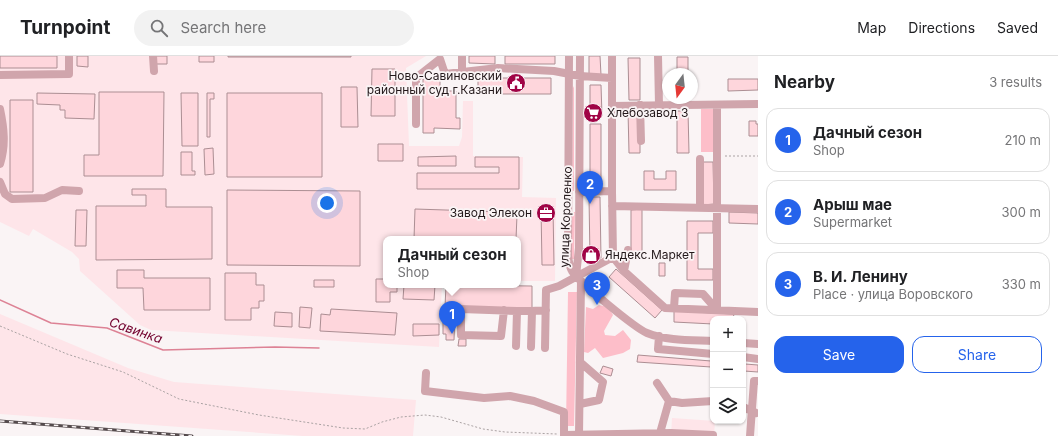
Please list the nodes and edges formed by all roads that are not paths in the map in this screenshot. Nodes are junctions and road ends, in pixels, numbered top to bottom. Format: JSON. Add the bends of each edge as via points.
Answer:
{"nodes":[{"id":1,"x":69,"y":56,"type":"edge"},
{"id":2,"x":153,"y":56,"type":"edge"},
{"id":3,"x":462,"y":56,"type":"edge"},
{"id":4,"x":569,"y":56,"type":"edge"},
{"id":5,"x":580,"y":56,"type":"edge"},
{"id":6,"x":612,"y":56,"type":"edge"},
{"id":7,"x":658,"y":56,"type":"edge"},
{"id":8,"x":154,"y":71,"type":"dead end"},
{"id":9,"x":462,"y":73,"type":"junction"},
{"id":10,"x":570,"y":73,"type":"junction"},
{"id":11,"x":0,"y":75,"type":"edge"},
{"id":12,"x":580,"y":76,"type":"junction"},
{"id":13,"x":612,"y":78,"type":"junction"},
{"id":14,"x":758,"y":104,"type":"edge"},
{"id":15,"x":658,"y":105,"type":"junction"},
{"id":16,"x":717,"y":105,"type":"junction"},
{"id":17,"x":612,"y":106,"type":"junction"},
{"id":18,"x":640,"y":106,"type":"junction"},
{"id":19,"x":0,"y":109,"type":"edge"},
{"id":20,"x":416,"y":124,"type":"dead end"},
{"id":21,"x":641,"y":141,"type":"dead end"},
{"id":22,"x":700,"y":159,"type":"dead end"},
{"id":23,"x":0,"y":164,"type":"edge"},
{"id":24,"x":0,"y":182,"type":"edge"},
{"id":25,"x":612,"y":190,"type":"junction"},
{"id":26,"x":79,"y":191,"type":"dead end"},
{"id":27,"x":579,"y":196,"type":"junction"},
{"id":28,"x":569,"y":198,"type":"junction"},
{"id":29,"x":612,"y":206,"type":"junction"},
{"id":30,"x":700,"y":208,"type":"junction"},
{"id":31,"x":718,"y":208,"type":"junction"},
{"id":32,"x":758,"y":209,"type":"edge"},
{"id":33,"x":628,"y":250,"type":"dead end"},
{"id":34,"x":613,"y":257,"type":"junction"},
{"id":35,"x":624,"y":271,"type":"junction"},
{"id":36,"x":579,"y":279,"type":"junction"},
{"id":37,"x":674,"y":308,"type":"junction"},
{"id":38,"x":504,"y":310,"type":"junction"},
{"id":39,"x":546,"y":310,"type":"junction"},
{"id":40,"x":717,"y":310,"type":"junction"},
{"id":41,"x":517,"y":311,"type":"junction"},
{"id":42,"x":532,"y":311,"type":"junction"},
{"id":43,"x":758,"y":312,"type":"edge"},
{"id":44,"x":743,"y":316,"type":"edge"},
{"id":45,"x":659,"y":336,"type":"junction"},
{"id":46,"x":710,"y":341,"type":"edge"},
{"id":47,"x":746,"y":343,"type":"edge"},
{"id":48,"x":758,"y":344,"type":"edge"},
{"id":49,"x":516,"y":346,"type":"dead end"},
{"id":50,"x":531,"y":347,"type":"dead end"},
{"id":51,"x":545,"y":348,"type":"dead end"},
{"id":52,"x":710,"y":354,"type":"edge"},
{"id":53,"x":746,"y":357,"type":"edge"},
{"id":54,"x":758,"y":358,"type":"edge"},
{"id":55,"x":580,"y":362,"type":"junction"},
{"id":56,"x":426,"y":373,"type":"dead end"},
{"id":57,"x":758,"y":381,"type":"edge"},
{"id":58,"x":657,"y":382,"type":"dead end"},
{"id":59,"x":669,"y":401,"type":"junction"},
{"id":60,"x":710,"y":401,"type":"edge"},
{"id":61,"x":580,"y":404,"type":"junction"},
{"id":62,"x":746,"y":408,"type":"edge"},
{"id":63,"x":756,"y":412,"type":"edge"},
{"id":64,"x":660,"y":433,"type":"junction"},
{"id":65,"x":579,"y":435,"type":"edge"},
{"id":66,"x":713,"y":435,"type":"dead end"},
{"id":67,"x":750,"y":436,"type":"edge"}],
"edges":[{"from":1,"to":11,"type":"street","via":[[69,74]]},
{"from":2,"to":8,"type":"street"},
{"from":3,"to":9,"type":"street"},
{"from":4,"to":10,"type":"street","name":"улица Короленко"},
{"from":5,"to":12,"type":"street","name":"улица Короленко"},
{"from":6,"to":13,"type":"street"},
{"from":7,"to":15,"type":"street"},
{"from":9,"to":10,"type":"street","via":[[498,68]]},
{"from":9,"to":20,"type":"street","via":[[445,74],[440,59],[416,78]]},
{"from":10,"to":12,"type":"street"},
{"from":10,"to":28,"type":"street","name":"улица Короленко"},
{"from":12,"to":13,"type":"street"},
{"from":12,"to":27,"type":"street","name":"улица Короленко"},
{"from":13,"to":17,"type":"street"},
{"from":14,"to":16,"type":"street"},
{"from":15,"to":16,"type":"street"},
{"from":15,"to":18,"type":"street"},
{"from":16,"to":31,"type":"street"},
{"from":17,"to":18,"type":"street"},
{"from":17,"to":25,"type":"street"},
{"from":18,"to":21,"type":"street"},
{"from":19,"to":23,"type":"street","via":[[4,128],[4,150]]},
{"from":22,"to":30,"type":"street"},
{"from":24,"to":26,"type":"street","via":[[5,194],[12,199],[45,198],[62,190]]},
{"from":25,"to":27,"type":"street"},
{"from":25,"to":29,"type":"street"},
{"from":27,"to":28,"type":"street"},
{"from":27,"to":36,"type":"street","name":"улица Короленко"},
{"from":28,"to":36,"type":"street","name":"улица Короленко","via":[[568,256],[571,270]]},
{"from":29,"to":30,"type":"street"},
{"from":29,"to":34,"type":"street"},
{"from":30,"to":31,"type":"street"},
{"from":31,"to":32,"type":"street"},
{"from":31,"to":40,"type":"street"},
{"from":33,"to":35,"type":"street"},
{"from":34,"to":35,"type":"street"},
{"from":34,"to":36,"type":"street"},
{"from":35,"to":37,"type":"street","via":[[665,308]]},
{"from":36,"to":39,"type":"street","via":[[546,290]]},
{"from":36,"to":45,"type":"street","via":[[636,326],[647,333]]},
{"from":36,"to":55,"type":"street"},
{"from":37,"to":40,"type":"street"},
{"from":37,"to":40,"type":"street","via":[[674,293],[703,294]]},
{"from":38,"to":38,"type":"street","via":[[461,309],[460,335],[502,336]]},
{"from":38,"to":41,"type":"street"},
{"from":39,"to":42,"type":"street"},
{"from":39,"to":51,"type":"street"},
{"from":40,"to":44,"type":"street"},
{"from":41,"to":42,"type":"street"},
{"from":41,"to":49,"type":"street"},
{"from":42,"to":50,"type":"street"},
{"from":43,"to":44,"type":"street"},
{"from":45,"to":46,"type":"street"},
{"from":45,"to":52,"type":"street","via":[[658,349]]},
{"from":47,"to":48,"type":"street"},
{"from":53,"to":54,"type":"street"},
{"from":55,"to":61,"type":"street"},
{"from":55,"to":61,"type":"street","via":[[603,382],[599,400]]},
{"from":56,"to":65,"type":"street","via":[[425,391],[484,398],[510,396],[534,401],[564,412],[564,435]]},
{"from":57,"to":63,"type":"street","via":[[754,381]]},
{"from":58,"to":59,"type":"street"},
{"from":59,"to":60,"type":"street"},
{"from":59,"to":64,"type":"street"},
{"from":61,"to":65,"type":"street"},
{"from":62,"to":63,"type":"street"},
{"from":63,"to":67,"type":"street"},
{"from":64,"to":65,"type":"street"},
{"from":64,"to":66,"type":"street"}]}
